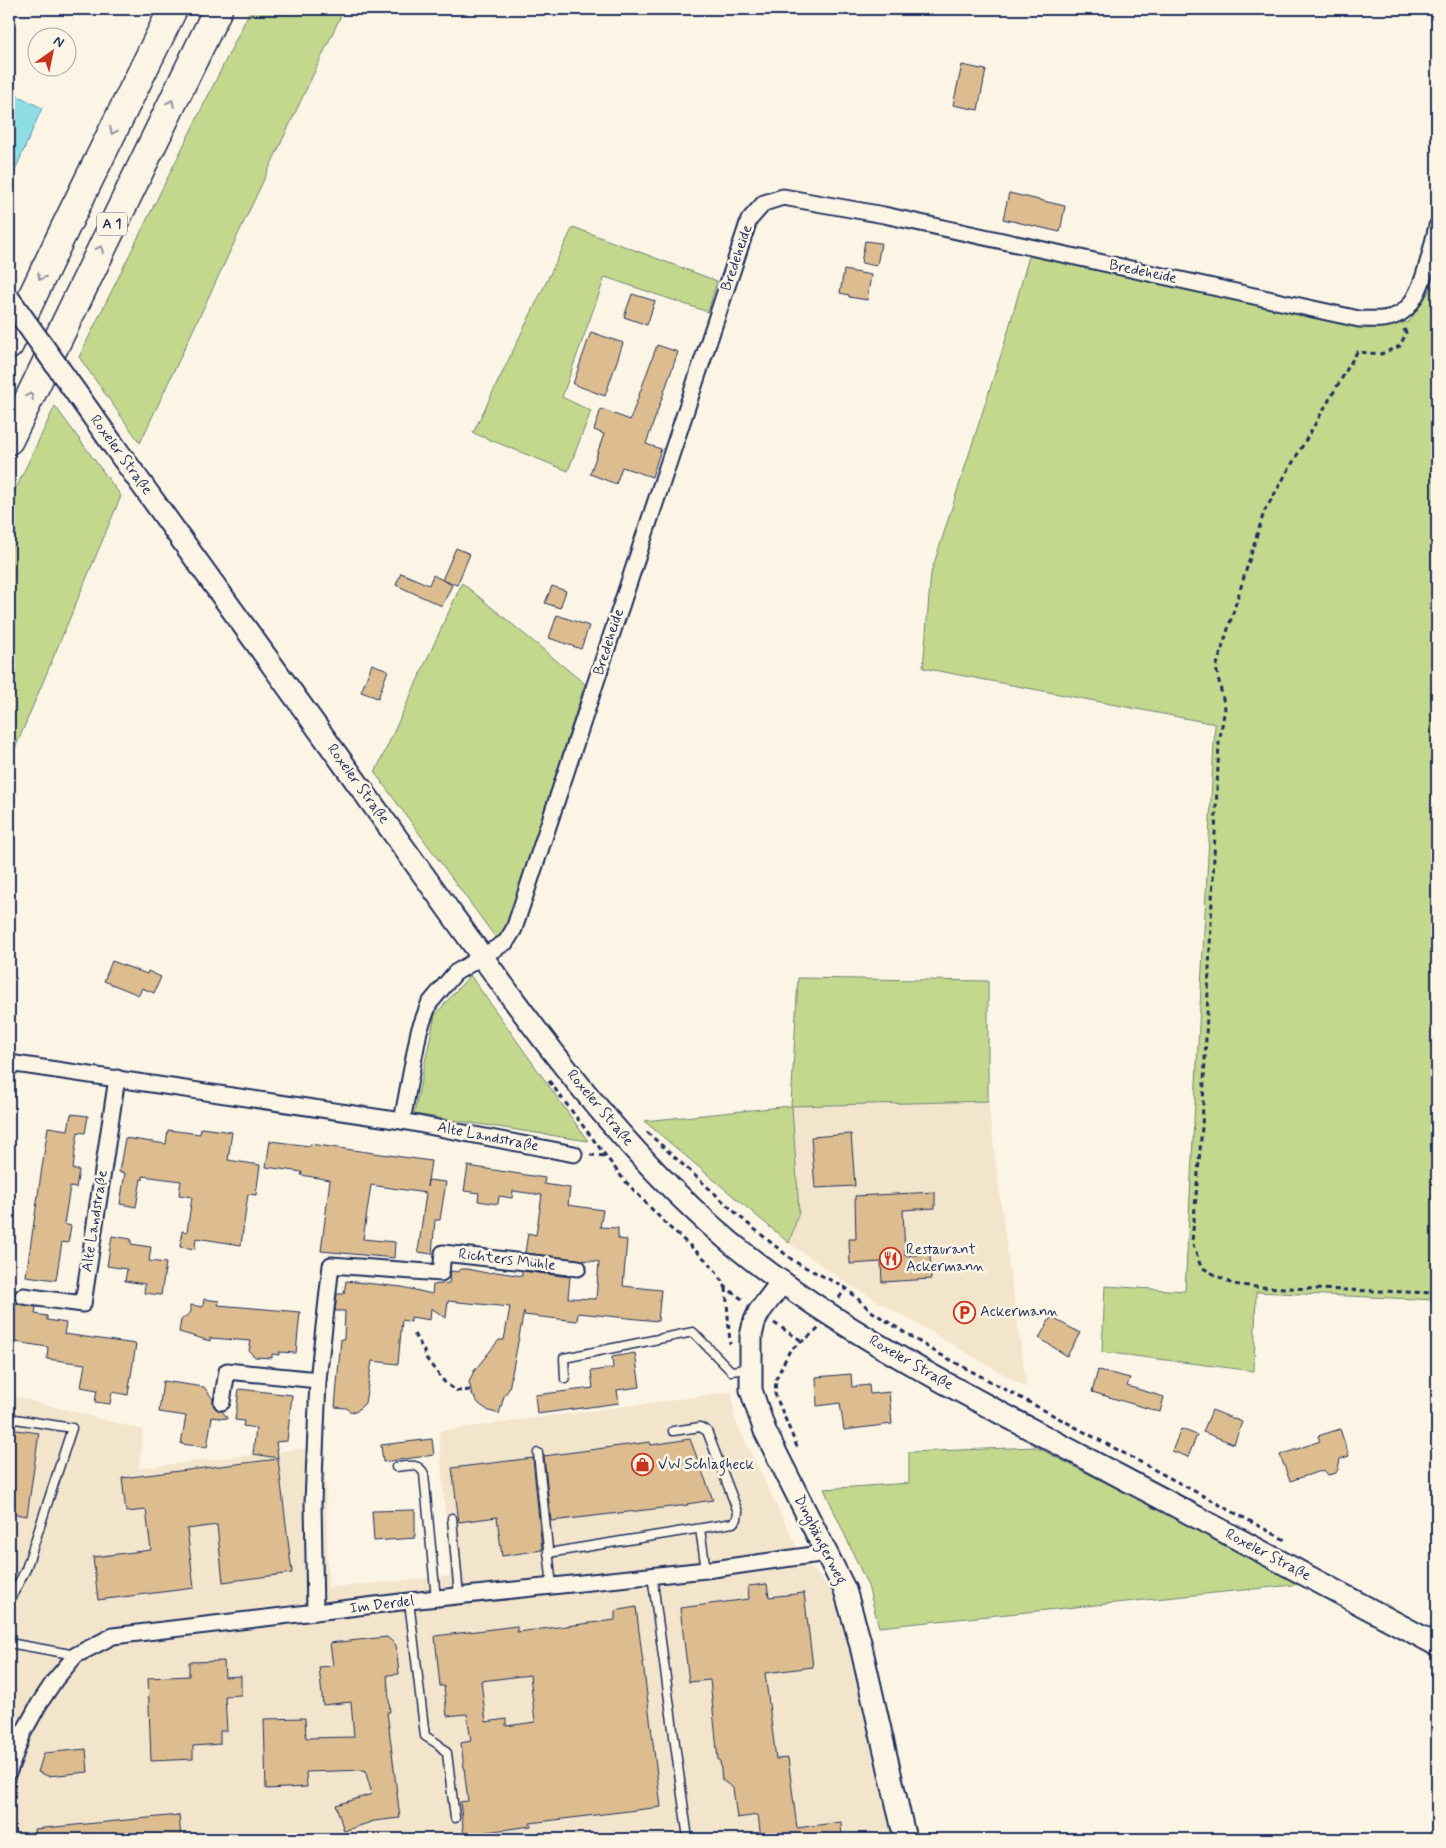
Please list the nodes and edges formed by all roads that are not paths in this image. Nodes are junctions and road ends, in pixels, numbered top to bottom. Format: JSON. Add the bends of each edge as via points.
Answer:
{"nodes":[{"id":1,"x":173,"y":9,"type":"edge"},
{"id":2,"x":218,"y":9,"type":"edge"},
{"id":3,"x":1437,"y":226,"type":"edge"},
{"id":4,"x":9,"y":299,"type":"edge"},
{"id":5,"x":9,"y":345,"type":"edge"},
{"id":6,"x":9,"y":440,"type":"edge"},
{"id":7,"x":482,"y":956,"type":"junction"},
{"id":8,"x":9,"y":1063,"type":"edge"},
{"id":9,"x":117,"y":1078,"type":"junction"},
{"id":10,"x":402,"y":1121,"type":"junction"},
{"id":11,"x":574,"y":1154,"type":"dead end"},
{"id":12,"x":578,"y":1268,"type":"dead end"},
{"id":13,"x":782,"y":1282,"type":"junction"},
{"id":14,"x":23,"y":1296,"type":"dead end"},
{"id":15,"x":750,"y":1369,"type":"junction"},
{"id":16,"x":565,"y":1379,"type":"dead end"},
{"id":17,"x":318,"y":1380,"type":"junction"},
{"id":18,"x":222,"y":1402,"type":"dead end"},
{"id":19,"x":9,"y":1418,"type":"edge"},
{"id":20,"x":673,"y":1431,"type":"dead end"},
{"id":21,"x":538,"y":1453,"type":"dead end"},
{"id":22,"x":396,"y":1466,"type":"dead end"},
{"id":23,"x":452,"y":1518,"type":"dead end"},
{"id":24,"x":700,"y":1529,"type":"junction"},
{"id":25,"x":548,"y":1553,"type":"junction"},
{"id":26,"x":827,"y":1553,"type":"junction"},
{"id":27,"x":706,"y":1570,"type":"junction"},
{"id":28,"x":652,"y":1575,"type":"junction"},
{"id":29,"x":552,"y":1587,"type":"junction"},
{"id":30,"x":459,"y":1596,"type":"junction"},
{"id":31,"x":436,"y":1599,"type":"junction"},
{"id":32,"x":409,"y":1601,"type":"junction"},
{"id":33,"x":9,"y":1602,"type":"edge"},
{"id":34,"x":315,"y":1612,"type":"junction"},
{"id":35,"x":9,"y":1643,"type":"edge"},
{"id":36,"x":1437,"y":1645,"type":"edge"},
{"id":37,"x":76,"y":1655,"type":"junction"},
{"id":38,"x":9,"y":1771,"type":"edge"},
{"id":39,"x":455,"y":1818,"type":"dead end"},
{"id":40,"x":688,"y":1839,"type":"edge"},
{"id":41,"x":905,"y":1839,"type":"edge"}],
"edges":[{"from":1,"to":5,"type":"highway","number":"A 1","one_way":true},
{"from":6,"to":2,"type":"highway","number":"A 1","one_way":true},
{"from":3,"to":7,"type":"street","name":"Bredeheide","via":[[1414,300],[1399,315],[1359,319],[884,215],[783,197],[764,203],[749,220],[514,929],[506,942]]},
{"from":4,"to":7,"type":"main road","name":"Roxeler Straße","bridge":true},
{"from":7,"to":10,"type":"street","via":[[455,973],[429,1004],[419,1031]]},
{"from":7,"to":13,"type":"main road","name":"Roxeler Straße","via":[[588,1097],[635,1151],[685,1203]]},
{"from":8,"to":9,"type":"street","name":"Alte Landstraße"},
{"from":9,"to":10,"type":"street","name":"Alte Landstraße"},
{"from":9,"to":14,"type":"street","name":"Alte Landstraße","via":[[83,1304]]},
{"from":10,"to":11,"type":"street","name":"Alte Landstraße"},
{"from":12,"to":17,"type":"street","name":"Richters Mühle","via":[[443,1253],[441,1273],[331,1265]]},
{"from":13,"to":15,"type":"main road","name":"Dingbängerweg","via":[[758,1312],[751,1336]]},
{"from":13,"to":36,"type":"main road","name":"Roxeler Straße","via":[[828,1314],[990,1408]]},
{"from":15,"to":16,"type":"lane","via":[[731,1371],[693,1332],[564,1358]]},
{"from":15,"to":26,"type":"main road","name":"Dingbängerweg","via":[[752,1390],[765,1431]]},
{"from":17,"to":18,"type":"street","via":[[228,1371]]},
{"from":17,"to":34,"type":"street","name":"Richters Mühle","via":[[313,1503]]},
{"from":19,"to":33,"type":"lane","via":[[72,1428],[26,1569]]},
{"from":20,"to":24,"type":"lane","via":[[700,1426],[707,1431],[738,1512],[733,1522]]},
{"from":21,"to":25,"type":"lane"},
{"from":22,"to":31,"type":"lane","via":[[417,1465],[424,1474]]},
{"from":23,"to":30,"type":"lane"},
{"from":24,"to":25,"type":"lane"},
{"from":24,"to":27,"type":"lane"},
{"from":25,"to":29,"type":"lane"},
{"from":26,"to":27,"type":"street","name":"Im Derdel"},
{"from":26,"to":41,"type":"main road","name":"Dingbängerweg","via":[[845,1590],[860,1642]]},
{"from":27,"to":28,"type":"street","name":"Im Derdel"},
{"from":28,"to":29,"type":"street","name":"Im Derdel"},
{"from":28,"to":40,"type":"lane"},
{"from":29,"to":30,"type":"street","name":"Im Derdel"},
{"from":30,"to":31,"type":"street","name":"Im Derdel"},
{"from":31,"to":32,"type":"street","name":"Im Derdel"},
{"from":32,"to":34,"type":"street","name":"Im Derdel"},
{"from":32,"to":39,"type":"lane","via":[[425,1736],[447,1753]]},
{"from":34,"to":37,"type":"street","name":"Im Derdel","via":[[113,1636]]},
{"from":35,"to":37,"type":"lane"},
{"from":37,"to":38,"type":"street","name":"Im Derdel","via":[[39,1704]]}]}
